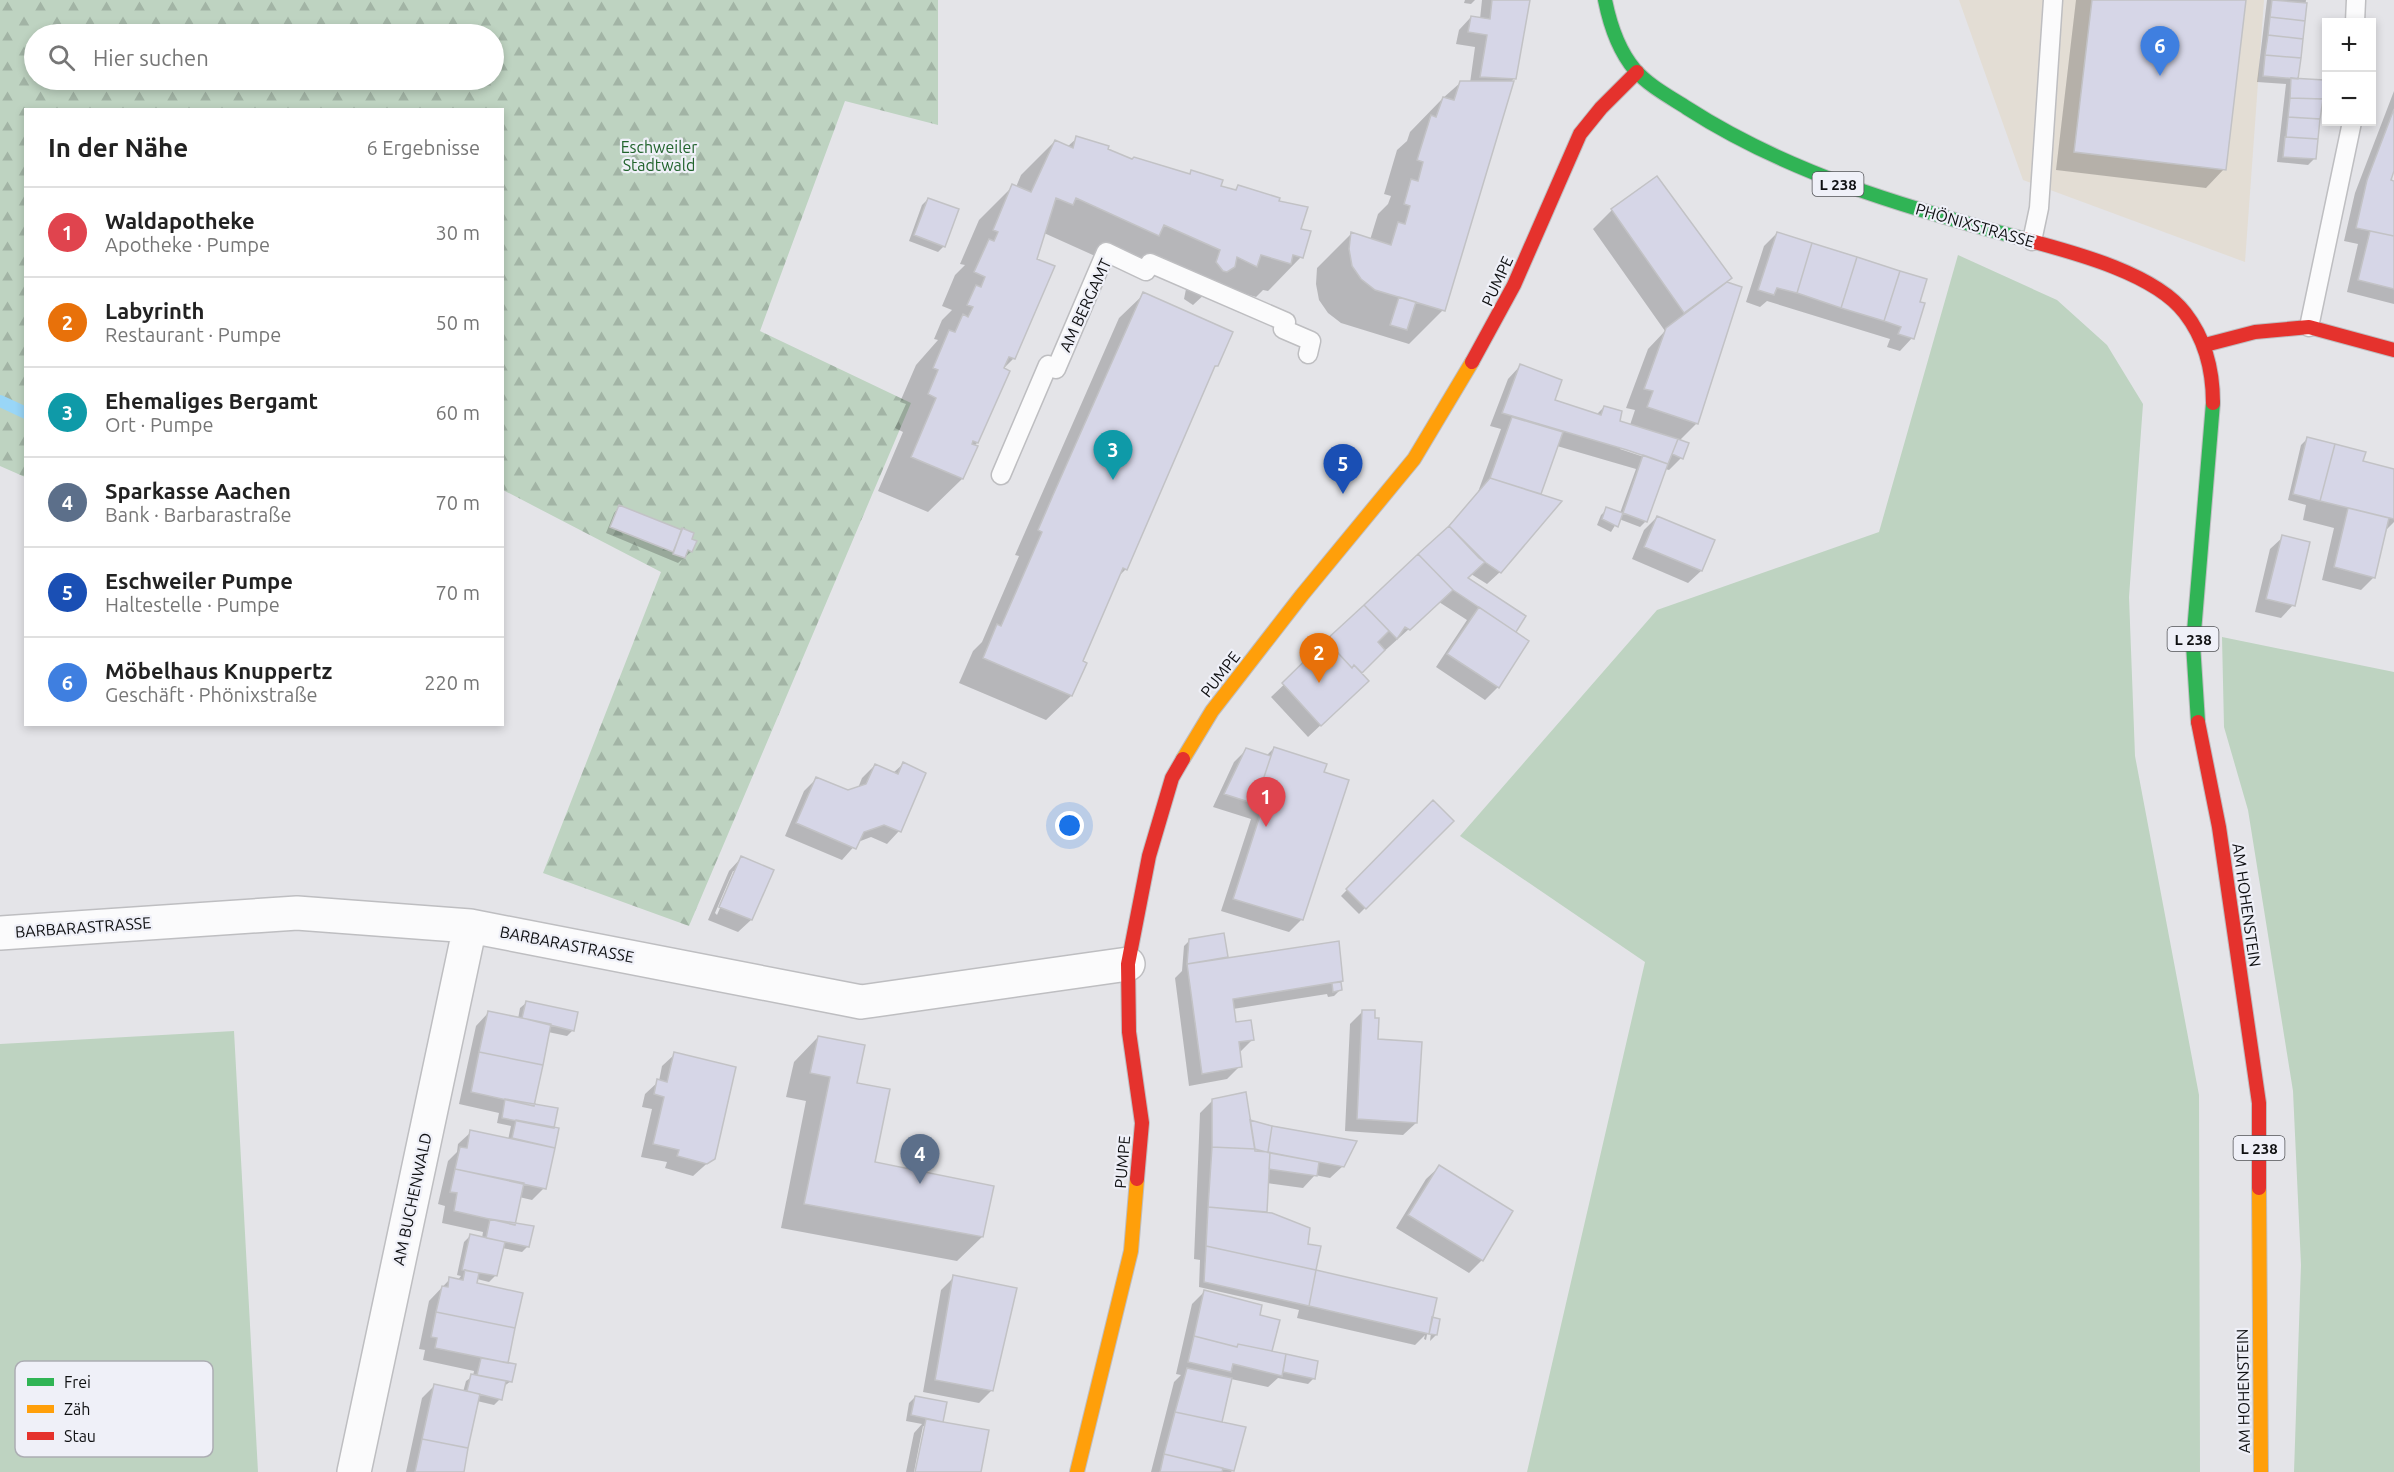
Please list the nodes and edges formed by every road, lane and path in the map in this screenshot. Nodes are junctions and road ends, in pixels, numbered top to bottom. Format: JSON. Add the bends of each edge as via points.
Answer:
{"nodes":[{"id":1,"x":1605,"y":0,"type":"edge"},
{"id":2,"x":2053,"y":0,"type":"edge"},
{"id":3,"x":2356,"y":0,"type":"edge"},
{"id":4,"x":2355,"y":18,"type":"edge"},
{"id":5,"x":1637,"y":72,"type":"junction"},
{"id":6,"x":2351,"y":126,"type":"edge"},
{"id":7,"x":2032,"y":241,"type":"junction"},
{"id":8,"x":2309,"y":327,"type":"junction"},
{"id":9,"x":2205,"y":345,"type":"junction"},
{"id":10,"x":2394,"y":350,"type":"edge"},
{"id":11,"x":1308,"y":354,"type":"dead end"},
{"id":12,"x":1001,"y":475,"type":"dead end"},
{"id":13,"x":470,"y":926,"type":"junction"},
{"id":14,"x":0,"y":933,"type":"edge"},
{"id":15,"x":1128,"y":964,"type":"junction"},
{"id":16,"x":354,"y":1472,"type":"edge"},
{"id":17,"x":1077,"y":1472,"type":"edge"},
{"id":18,"x":2261,"y":1472,"type":"edge"}],
"edges":[{"from":1,"to":5,"type":"main road","number":"L 238","via":[[1614,35]]},
{"from":2,"to":7,"type":"lane","via":[[2039,208]]},
{"from":3,"to":4,"type":"lane"},
{"from":5,"to":7,"type":"main road","name":"PHÖNIXSTRASSE","number":"L 238","via":[[1696,115],[1767,153],[1850,189]]},
{"from":5,"to":15,"type":"main road","name":"PUMPE","via":[[1580,134],[1497,320],[1414,459],[1212,711],[1172,778],[1149,856]]},
{"from":6,"to":8,"type":"lane"},
{"from":7,"to":9,"type":"main road","name":"PHÖNIXSTRASSE","number":"L 238","via":[[2147,283],[2183,310]]},
{"from":8,"to":9,"type":"main road","via":[[2255,332]]},
{"from":8,"to":10,"type":"main road"},
{"from":9,"to":18,"type":"main road","name":"AM HOHENSTEIN","number":"L 238","via":[[2213,368],[2213,406],[2193,644],[2198,724],[2219,827],[2259,1103]]},
{"from":11,"to":12,"type":"lane","name":"AM BERGAMT","via":[[1311,341],[1283,329],[1286,322],[1150,263],[1146,271],[1106,252],[1056,369],[1048,365]]},
{"from":13,"to":14,"type":"street","name":"BARBARASTRASSE","via":[[297,913]]},
{"from":13,"to":15,"type":"street","name":"BARBARASTRASSE","via":[[861,1002]]},
{"from":13,"to":16,"type":"street","name":"AM BUCHENWALD"},
{"from":15,"to":17,"type":"main road","name":"PUMPE","via":[[1129,1032],[1142,1123],[1131,1251]]}]}
